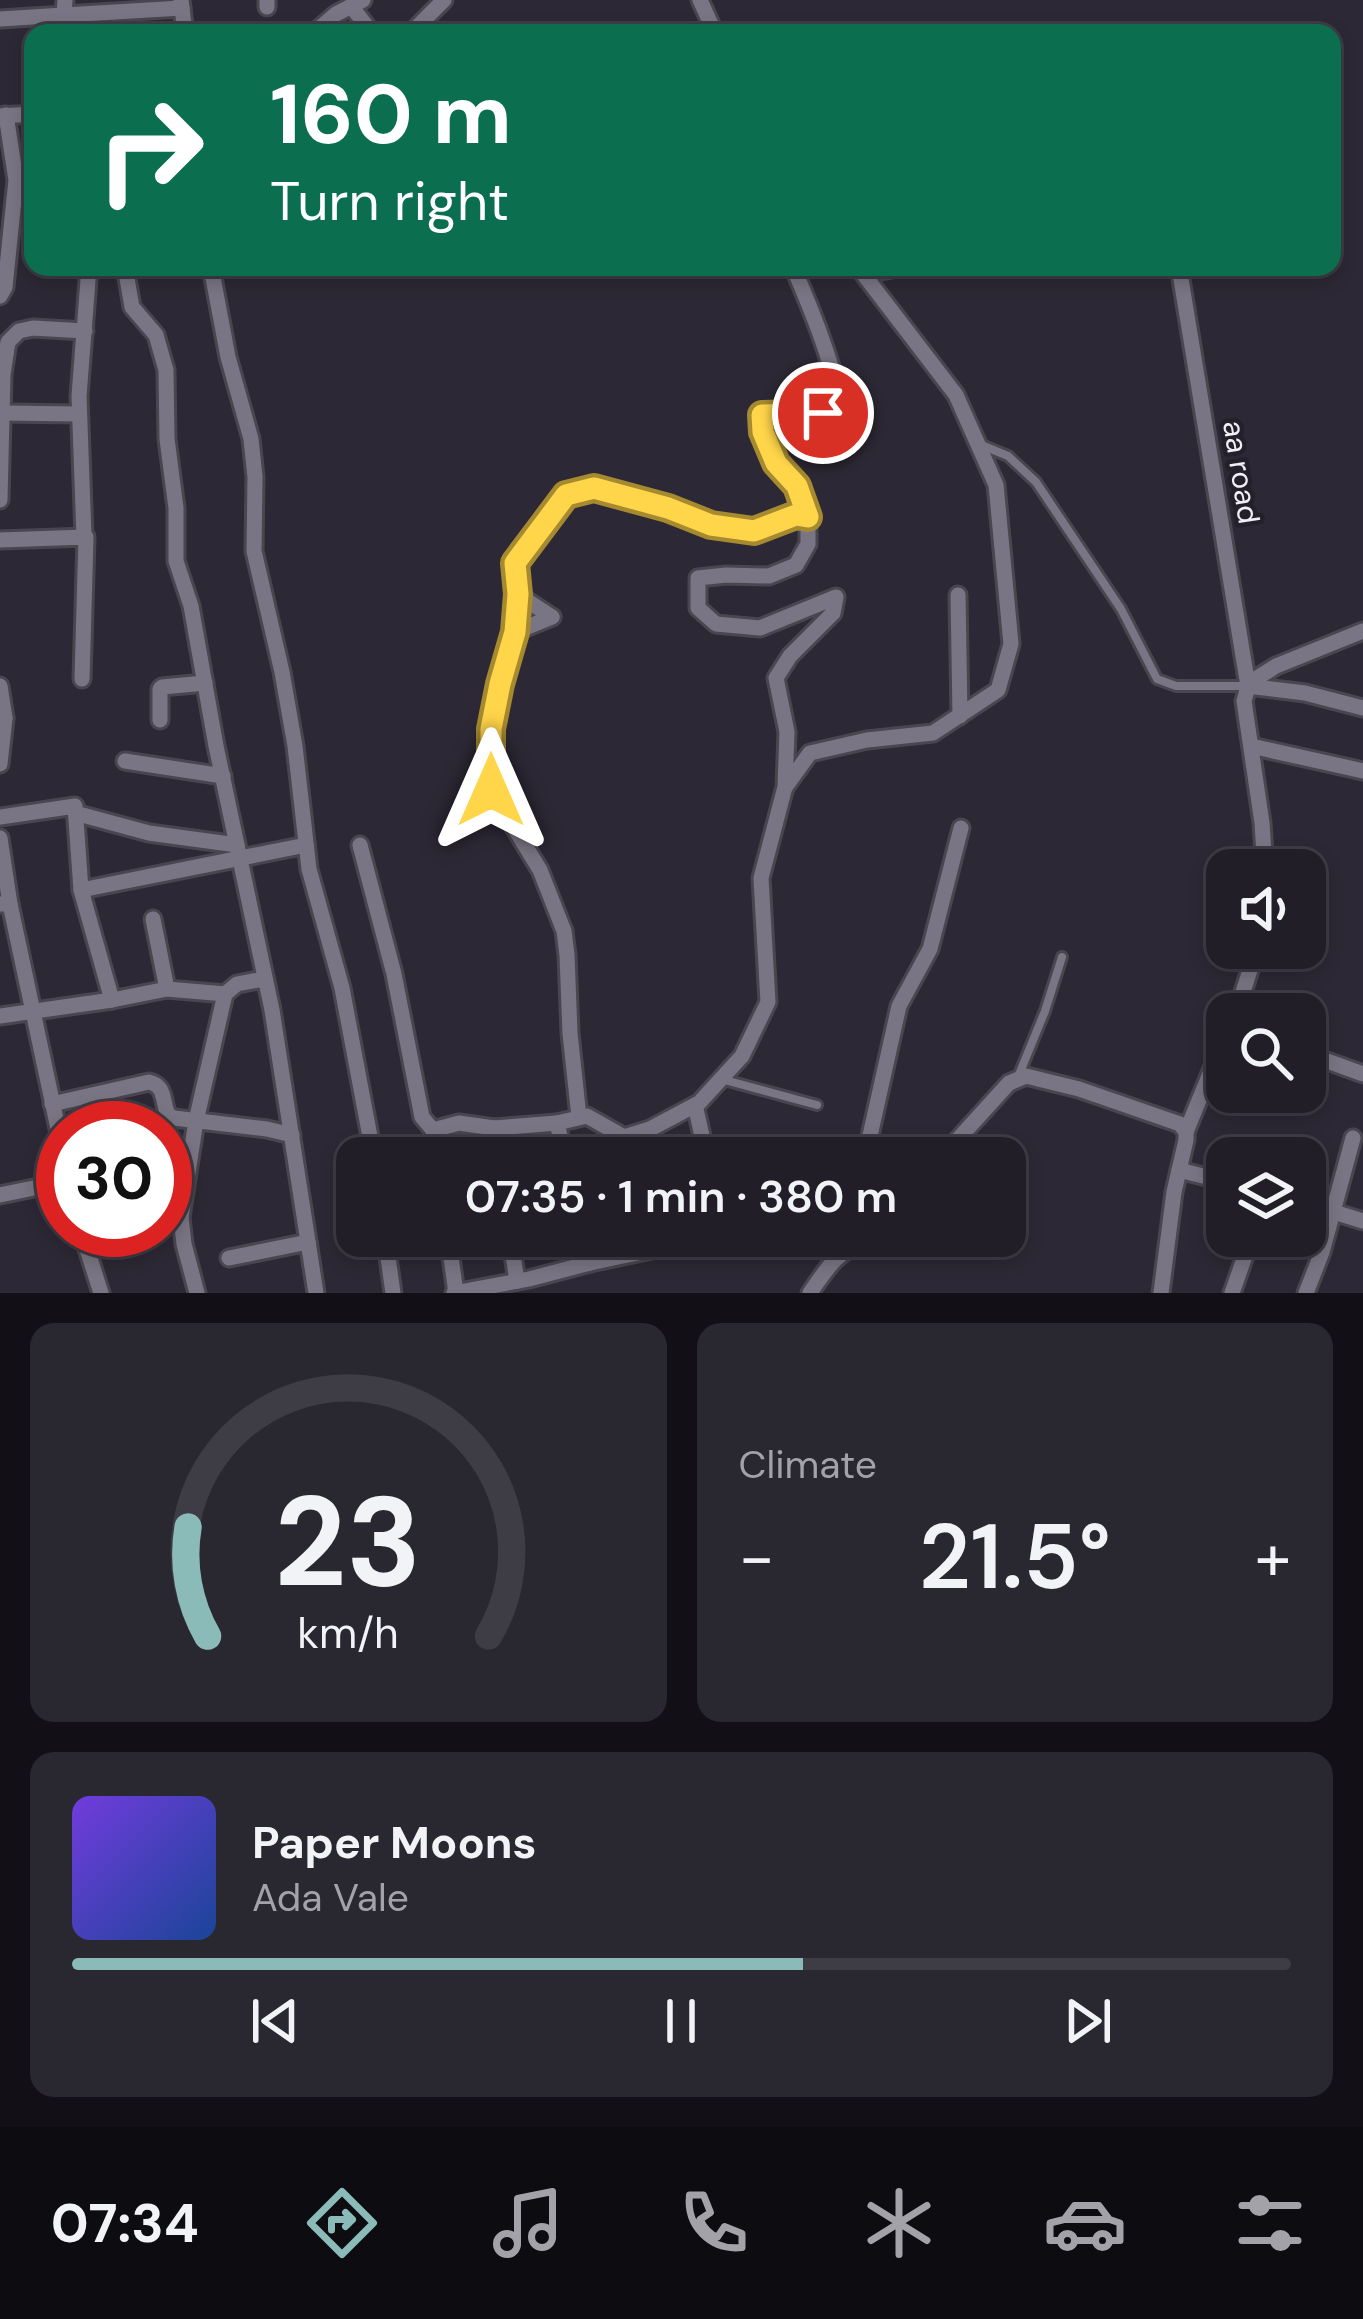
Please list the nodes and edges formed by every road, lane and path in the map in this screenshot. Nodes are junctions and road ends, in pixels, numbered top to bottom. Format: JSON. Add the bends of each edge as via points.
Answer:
{"nodes":[{"id":1,"x":444,"y":0,"type":"edge"},
{"id":2,"x":357,"y":3,"type":"edge"},
{"id":3,"x":181,"y":4,"type":"edge"},
{"id":4,"x":65,"y":8,"type":"edge"},
{"id":5,"x":0,"y":19,"type":"edge"},
{"id":6,"x":327,"y":24,"type":"edge"},
{"id":7,"x":420,"y":24,"type":"edge"},
{"id":8,"x":3,"y":116,"type":"edge"},
{"id":9,"x":88,"y":276,"type":"edge"},
{"id":10,"x":127,"y":276,"type":"edge"},
{"id":11,"x":213,"y":276,"type":"edge"},
{"id":12,"x":797,"y":276,"type":"edge"},
{"id":13,"x":865,"y":276,"type":"edge"},
{"id":14,"x":1181,"y":276,"type":"edge"},
{"id":15,"x":0,"y":296,"type":"edge"},
{"id":16,"x":85,"y":331,"type":"junction"},
{"id":17,"x":2,"y":413,"type":"edge"},
{"id":18,"x":79,"y":414,"type":"junction"},
{"id":19,"x":977,"y":444,"type":"junction"},
{"id":20,"x":0,"y":500,"type":"edge"},
{"id":21,"x":808,"y":517,"type":"junction"},
{"id":22,"x":83,"y":537,"type":"junction"},
{"id":23,"x":0,"y":540,"type":"edge"},
{"id":24,"x":518,"y":594,"type":"junction"},
{"id":25,"x":958,"y":595,"type":"dead end"},
{"id":26,"x":515,"y":632,"type":"junction"},
{"id":27,"x":1362,"y":633,"type":"edge"},
{"id":28,"x":82,"y":679,"type":"dead end"},
{"id":29,"x":206,"y":683,"type":"junction"},
{"id":30,"x":0,"y":686,"type":"edge"},
{"id":31,"x":1248,"y":686,"type":"junction"},
{"id":32,"x":1363,"y":708,"type":"edge"},
{"id":33,"x":960,"y":716,"type":"junction"},
{"id":34,"x":2,"y":718,"type":"edge"},
{"id":35,"x":160,"y":720,"type":"dead end"},
{"id":36,"x":1251,"y":746,"type":"junction"},
{"id":37,"x":125,"y":761,"type":"dead end"},
{"id":38,"x":0,"y":764,"type":"edge"},
{"id":39,"x":1363,"y":771,"type":"edge"},
{"id":40,"x":223,"y":776,"type":"junction"},
{"id":41,"x":784,"y":788,"type":"junction"},
{"id":42,"x":75,"y":813,"type":"junction"},
{"id":43,"x":0,"y":818,"type":"edge"},
{"id":44,"x":961,"y":828,"type":"dead end"},
{"id":45,"x":0,"y":838,"type":"edge"},
{"id":46,"x":306,"y":844,"type":"junction"},
{"id":47,"x":360,"y":844,"type":"dead end"},
{"id":48,"x":1263,"y":849,"type":"edge"},
{"id":49,"x":239,"y":852,"type":"junction"},
{"id":50,"x":81,"y":890,"type":"junction"},
{"id":51,"x":5,"y":904,"type":"edge"},
{"id":52,"x":152,"y":919,"type":"dead end"},
{"id":53,"x":1062,"y":957,"type":"dead end"},
{"id":54,"x":265,"y":979,"type":"junction"},
{"id":55,"x":166,"y":989,"type":"junction"},
{"id":56,"x":226,"y":994,"type":"junction"},
{"id":57,"x":112,"y":1000,"type":"junction"},
{"id":58,"x":33,"y":1010,"type":"junction"},
{"id":59,"x":0,"y":1016,"type":"edge"},
{"id":60,"x":1326,"y":1061,"type":"edge"},
{"id":61,"x":1363,"y":1075,"type":"edge"},
{"id":62,"x":1017,"y":1078,"type":"junction"},
{"id":63,"x":721,"y":1079,"type":"junction"},
{"id":64,"x":1206,"y":1083,"type":"edge"},
{"id":65,"x":51,"y":1101,"type":"edge"},
{"id":66,"x":65,"y":1101,"type":"edge"},
{"id":67,"x":164,"y":1101,"type":"edge"},
{"id":68,"x":695,"y":1105,"type":"junction"},
{"id":69,"x":817,"y":1106,"type":"dead end"},
{"id":70,"x":579,"y":1117,"type":"junction"},
{"id":71,"x":192,"y":1120,"type":"edge"},
{"id":72,"x":196,"y":1121,"type":"junction"},
{"id":73,"x":557,"y":1123,"type":"junction"},
{"id":74,"x":494,"y":1128,"type":"junction"},
{"id":75,"x":433,"y":1130,"type":"junction"},
{"id":76,"x":1186,"y":1132,"type":"junction"},
{"id":77,"x":292,"y":1135,"type":"junction"},
{"id":78,"x":631,"y":1135,"type":"joint"},
{"id":79,"x":370,"y":1137,"type":"edge"},
{"id":80,"x":434,"y":1137,"type":"edge"},
{"id":81,"x":496,"y":1137,"type":"edge"},
{"id":82,"x":560,"y":1137,"type":"edge"},
{"id":83,"x":702,"y":1137,"type":"edge"},
{"id":84,"x":870,"y":1137,"type":"edge"},
{"id":85,"x":960,"y":1137,"type":"edge"},
{"id":86,"x":1353,"y":1138,"type":"dead end"},
{"id":87,"x":1179,"y":1170,"type":"junction"},
{"id":88,"x":1206,"y":1177,"type":"edge"},
{"id":89,"x":36,"y":1187,"type":"edge"},
{"id":90,"x":0,"y":1195,"type":"edge"},
{"id":91,"x":1326,"y":1208,"type":"edge"},
{"id":92,"x":1333,"y":1210,"type":"junction"},
{"id":93,"x":1363,"y":1221,"type":"edge"},
{"id":94,"x":308,"y":1242,"type":"junction"},
{"id":95,"x":90,"y":1257,"type":"edge"},
{"id":96,"x":388,"y":1257,"type":"edge"},
{"id":97,"x":451,"y":1257,"type":"edge"},
{"id":98,"x":513,"y":1257,"type":"edge"},
{"id":99,"x":588,"y":1257,"type":"edge"},
{"id":100,"x":609,"y":1257,"type":"edge"},
{"id":101,"x":836,"y":1257,"type":"edge"},
{"id":102,"x":1245,"y":1257,"type":"edge"},
{"id":103,"x":229,"y":1258,"type":"dead end"},
{"id":104,"x":590,"y":1263,"type":"junction"},
{"id":105,"x":517,"y":1281,"type":"junction"},
{"id":106,"x":101,"y":1293,"type":"edge"},
{"id":107,"x":197,"y":1293,"type":"edge"},
{"id":108,"x":316,"y":1293,"type":"edge"},
{"id":109,"x":393,"y":1293,"type":"edge"},
{"id":110,"x":455,"y":1293,"type":"edge"},
{"id":111,"x":810,"y":1293,"type":"edge"},
{"id":112,"x":1161,"y":1293,"type":"edge"},
{"id":113,"x":1232,"y":1293,"type":"edge"},
{"id":114,"x":1306,"y":1293,"type":"edge"}],
"edges":[{"from":1,"to":7,"type":"street"},
{"from":2,"to":6,"type":"street"},
{"from":3,"to":4,"type":"street"},
{"from":4,"to":5,"type":"street"},
{"from":8,"to":15,"type":"street","via":[[16,180]]},
{"from":9,"to":16,"type":"street"},
{"from":10,"to":29,"type":"street","via":[[132,307],[156,334],[166,370],[176,561]]},
{"from":11,"to":46,"type":"street","via":[[250,439],[254,550],[282,672]]},
{"from":12,"to":21,"type":"street","via":[[840,400],[823,413],[762,415],[776,463],[797,486]]},
{"from":13,"to":19,"type":"street","via":[[956,394]]},
{"from":14,"to":31,"type":"street","name":"aa road"},
{"from":16,"to":17,"type":"street","via":[[14,335],[4,356]]},
{"from":16,"to":18,"type":"street"},
{"from":17,"to":18,"type":"street"},
{"from":17,"to":20,"type":"street"},
{"from":18,"to":22,"type":"street"},
{"from":19,"to":31,"type":"lane","via":[[1008,456],[1036,482],[1157,679]]},
{"from":19,"to":33,"type":"street","via":[[996,485],[1011,644],[998,690]]},
{"from":21,"to":24,"type":"street","via":[[754,531],[594,488],[566,495],[515,563]]},
{"from":21,"to":41,"type":"street","via":[[808,544],[796,566],[769,576],[698,578],[698,608],[716,624],[760,628],[836,597],[833,613],[776,679],[788,732]]},
{"from":22,"to":23,"type":"street"},
{"from":22,"to":28,"type":"street"},
{"from":24,"to":26,"type":"street"},
{"from":24,"to":26,"type":"street","via":[[552,617]]},
{"from":25,"to":33,"type":"street"},
{"from":26,"to":70,"type":"street","via":[[491,729],[491,790],[540,870],[564,932]]},
{"from":27,"to":31,"type":"street","via":[[1276,666]]},
{"from":29,"to":35,"type":"street","via":[[160,689]]},
{"from":29,"to":40,"type":"street"},
{"from":30,"to":34,"type":"street"},
{"from":31,"to":32,"type":"street"},
{"from":31,"to":36,"type":"street","name":"aa road"},
{"from":33,"to":41,"type":"street","via":[[933,733],[810,753]]},
{"from":34,"to":38,"type":"street"},
{"from":36,"to":39,"type":"street"},
{"from":36,"to":48,"type":"street","name":"aa road"},
{"from":37,"to":40,"type":"street"},
{"from":40,"to":49,"type":"street"},
{"from":41,"to":63,"type":"street","via":[[761,878],[768,1002]]},
{"from":42,"to":43,"type":"street","via":[[75,806]]},
{"from":42,"to":49,"type":"street"},
{"from":42,"to":50,"type":"street"},
{"from":44,"to":84,"type":"street","via":[[930,949],[899,1006]]},
{"from":45,"to":51,"type":"street"},
{"from":46,"to":49,"type":"street"},
{"from":46,"to":79,"type":"street"},
{"from":47,"to":75,"type":"street","via":[[422,1117]]},
{"from":49,"to":50,"type":"street"},
{"from":49,"to":54,"type":"street"},
{"from":50,"to":57,"type":"street"},
{"from":51,"to":58,"type":"street"},
{"from":52,"to":55,"type":"street"},
{"from":53,"to":62,"type":"lane"},
{"from":54,"to":56,"type":"street"},
{"from":54,"to":77,"type":"street"},
{"from":55,"to":56,"type":"street"},
{"from":55,"to":57,"type":"street"},
{"from":56,"to":72,"type":"street"},
{"from":57,"to":58,"type":"street"},
{"from":58,"to":59,"type":"street"},
{"from":58,"to":65,"type":"street"},
{"from":60,"to":61,"type":"street"},
{"from":62,"to":76,"type":"street","via":[[1079,1089]]},
{"from":62,"to":85,"type":"street"},
{"from":63,"to":68,"type":"street"},
{"from":63,"to":69,"type":"lane"},
{"from":64,"to":76,"type":"street"},
{"from":66,"to":67,"type":"street","via":[[149,1082]]},
{"from":68,"to":78,"type":"street"},
{"from":68,"to":83,"type":"street"},
{"from":70,"to":73,"type":"street"},
{"from":70,"to":78,"type":"street"},
{"from":71,"to":72,"type":"street"},
{"from":72,"to":77,"type":"street"},
{"from":72,"to":107,"type":"street","via":[[181,1216]]},
{"from":73,"to":74,"type":"street"},
{"from":73,"to":82,"type":"street"},
{"from":74,"to":75,"type":"street"},
{"from":74,"to":81,"type":"street"},
{"from":75,"to":80,"type":"street"},
{"from":76,"to":87,"type":"street"},
{"from":77,"to":94,"type":"street"},
{"from":86,"to":92,"type":"street"},
{"from":87,"to":88,"type":"street"},
{"from":87,"to":112,"type":"street"},
{"from":89,"to":90,"type":"street"},
{"from":91,"to":92,"type":"street"},
{"from":92,"to":93,"type":"street"},
{"from":92,"to":114,"type":"street"},
{"from":94,"to":103,"type":"street"},
{"from":94,"to":108,"type":"street"},
{"from":95,"to":106,"type":"street"},
{"from":96,"to":109,"type":"street"},
{"from":97,"to":110,"type":"street"},
{"from":98,"to":105,"type":"street"},
{"from":99,"to":104,"type":"street"},
{"from":100,"to":104,"type":"street"},
{"from":101,"to":111,"type":"street"},
{"from":102,"to":113,"type":"street"},
{"from":104,"to":105,"type":"street"},
{"from":105,"to":110,"type":"street"}]}
